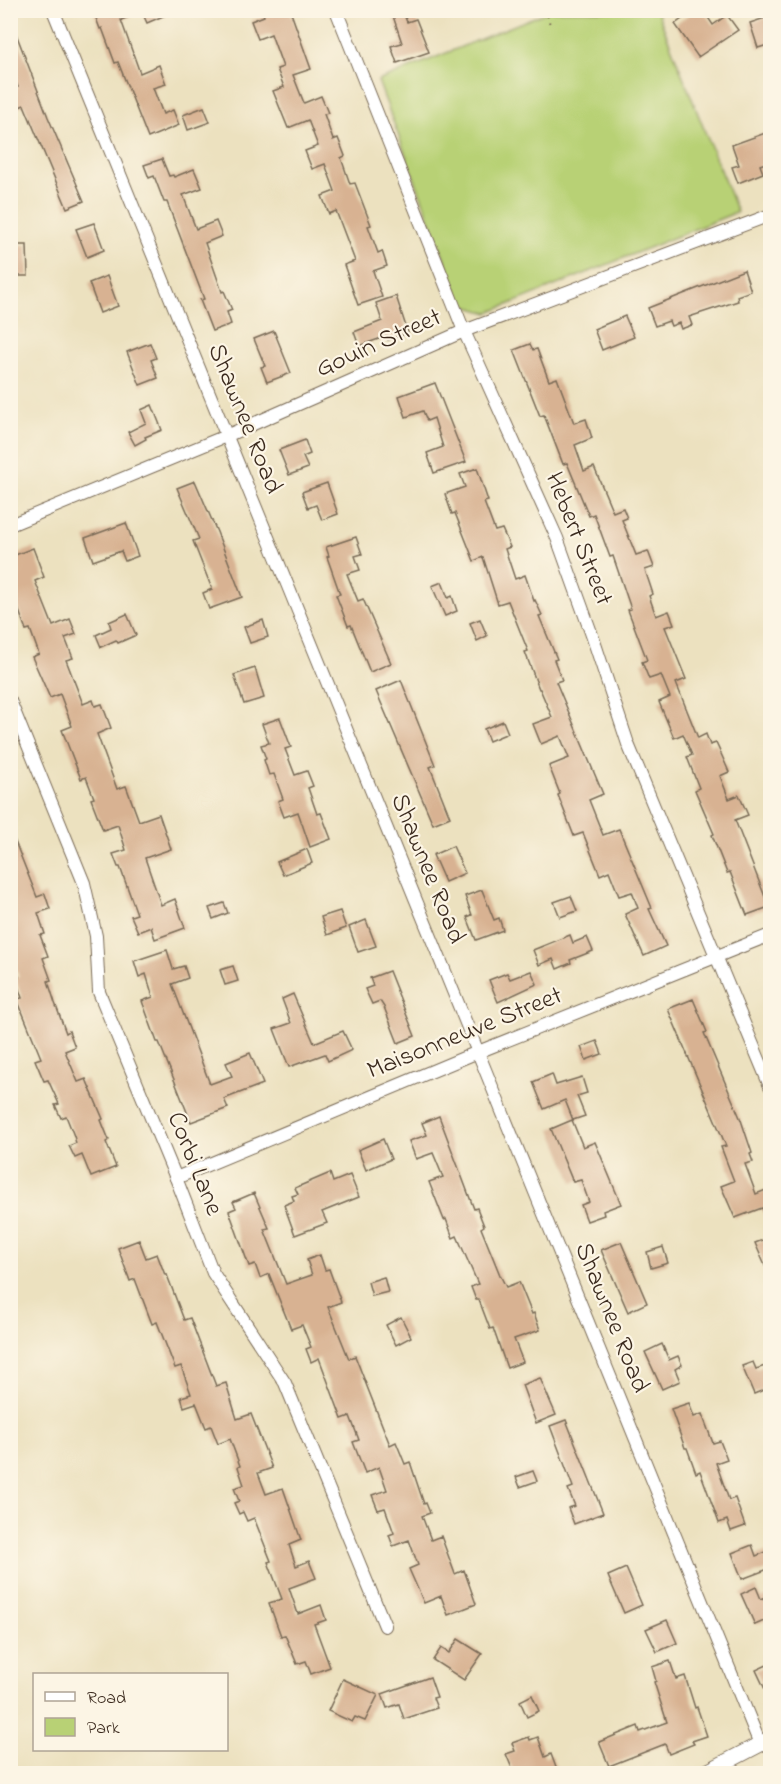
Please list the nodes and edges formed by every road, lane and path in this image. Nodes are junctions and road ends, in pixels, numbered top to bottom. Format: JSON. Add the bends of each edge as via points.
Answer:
{"nodes":[{"id":1,"x":52,"y":10,"type":"edge"},
{"id":2,"x":336,"y":10,"type":"edge"},
{"id":3,"x":546,"y":10,"type":"edge"},
{"id":4,"x":550,"y":25,"type":"dead end"},
{"id":5,"x":771,"y":215,"type":"edge"},
{"id":6,"x":464,"y":331,"type":"junction"},
{"id":7,"x":226,"y":436,"type":"junction"},
{"id":8,"x":10,"y":525,"type":"edge"},
{"id":9,"x":10,"y":701,"type":"edge"},
{"id":10,"x":771,"y":935,"type":"edge"},
{"id":11,"x":717,"y":957,"type":"junction"},
{"id":12,"x":478,"y":1052,"type":"junction"},
{"id":13,"x":771,"y":1086,"type":"edge"},
{"id":14,"x":176,"y":1178,"type":"junction"},
{"id":15,"x":385,"y":1626,"type":"dead end"},
{"id":16,"x":765,"y":1741,"type":"edge"},
{"id":17,"x":703,"y":1773,"type":"edge"}],
"edges":[{"from":1,"to":7,"type":"street","name":"Shawnee Road"},
{"from":2,"to":6,"type":"street","name":"Hebert Street"},
{"from":3,"to":4,"type":"path"},
{"from":5,"to":6,"type":"street","name":"Gouin Street"},
{"from":6,"to":7,"type":"street","name":"Gouin Street"},
{"from":6,"to":11,"type":"street","name":"Hebert Street","via":[[557,538],[628,744]]},
{"from":7,"to":8,"type":"street","name":"Gouin Street"},
{"from":7,"to":12,"type":"street","name":"Shawnee Road"},
{"from":9,"to":14,"type":"street","name":"Corbi Lane","via":[[84,883],[96,936],[99,992]]},
{"from":10,"to":11,"type":"street","name":"Maisonneuve Street"},
{"from":11,"to":12,"type":"street","name":"Maisonneuve Street"},
{"from":11,"to":13,"type":"street","name":"Hebert Street"},
{"from":12,"to":14,"type":"street","name":"Maisonneuve Street"},
{"from":12,"to":16,"type":"street","name":"Shawnee Road"},
{"from":14,"to":15,"type":"street","name":"Corbi Lane","via":[[213,1273],[285,1383]]},
{"from":16,"to":17,"type":"street"}]}
